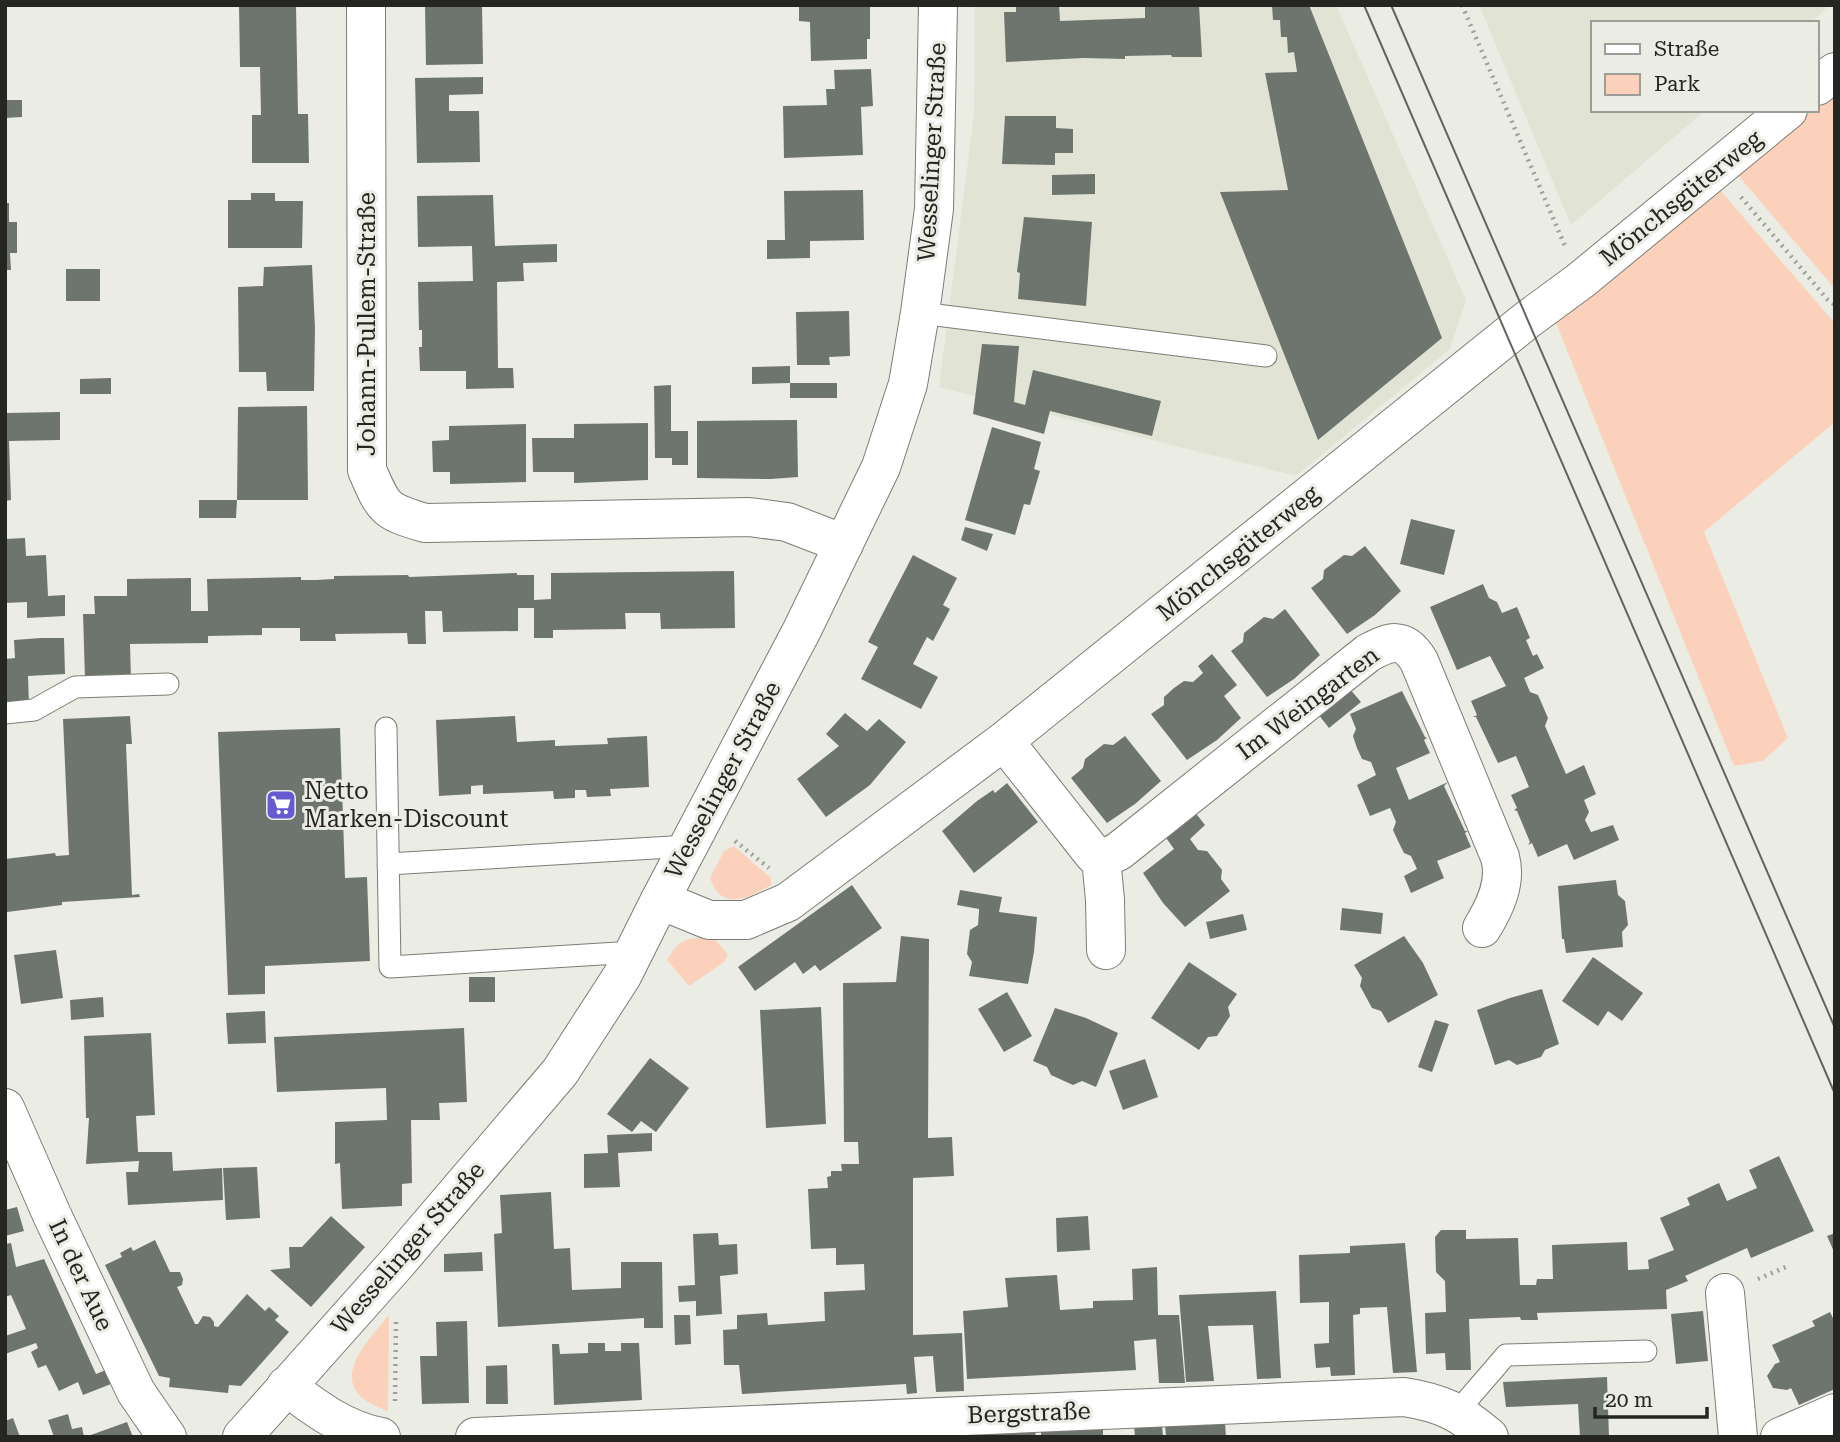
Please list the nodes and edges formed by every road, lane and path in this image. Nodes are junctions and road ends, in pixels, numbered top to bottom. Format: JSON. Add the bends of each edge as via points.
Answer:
{"nodes":[{"id":1,"x":366,"y":5,"type":"edge"},
{"id":2,"x":939,"y":5,"type":"edge"},
{"id":3,"x":1462,"y":5,"type":"edge"},
{"id":4,"x":1835,"y":72,"type":"edge"},
{"id":5,"x":1819,"y":84,"type":"edge"},
{"id":6,"x":1786,"y":112,"type":"edge"},
{"id":7,"x":1718,"y":169,"type":"junction"},
{"id":8,"x":1580,"y":281,"type":"junction"},
{"id":9,"x":1835,"y":305,"type":"edge"},
{"id":10,"x":920,"y":313,"type":"junction"},
{"id":11,"x":1266,"y":356,"type":"dead end"},
{"id":12,"x":845,"y":544,"type":"junction"},
{"id":13,"x":167,"y":684,"type":"dead end"},
{"id":14,"x":5,"y":713,"type":"edge"},
{"id":15,"x":386,"y":728,"type":"dead end"},
{"id":16,"x":1004,"y":741,"type":"junction"},
{"id":17,"x":696,"y":831,"type":"junction"},
{"id":18,"x":1101,"y":858,"type":"junction"},
{"id":19,"x":388,"y":864,"type":"junction"},
{"id":20,"x":800,"y":893,"type":"junction"},
{"id":21,"x":660,"y":900,"type":"junction"},
{"id":22,"x":1482,"y":928,"type":"dead end"},
{"id":23,"x":1106,"y":950,"type":"dead end"},
{"id":24,"x":634,"y":952,"type":"junction"},
{"id":25,"x":5,"y":1108,"type":"edge"},
{"id":26,"x":397,"y":1264,"type":"junction"},
{"id":27,"x":1726,"y":1293,"type":"dead end"},
{"id":28,"x":1646,"y":1351,"type":"dead end"},
{"id":29,"x":286,"y":1386,"type":"junction"},
{"id":30,"x":1456,"y":1412,"type":"junction"},
{"id":31,"x":1835,"y":1413,"type":"edge"},
{"id":32,"x":388,"y":1423,"type":"edge"},
{"id":33,"x":167,"y":1437,"type":"edge"},
{"id":34,"x":242,"y":1437,"type":"edge"},
{"id":35,"x":475,"y":1437,"type":"edge"},
{"id":36,"x":1489,"y":1437,"type":"edge"},
{"id":37,"x":1738,"y":1437,"type":"edge"},
{"id":38,"x":1780,"y":1437,"type":"edge"}],
"edges":[{"from":1,"to":12,"type":"street","name":"Johann-Pullem-Straße","via":[[368,470],[381,501],[398,514],[425,523],[749,517],[787,523]]},
{"from":2,"to":10,"type":"street","name":"Wesselinger Straße","via":[[934,209]]},
{"from":3,"to":8,"type":"path"},
{"from":4,"to":5,"type":"street"},
{"from":6,"to":7,"type":"street","name":"Mönchsgüterweg"},
{"from":7,"to":8,"type":"street","name":"Mönchsgüterweg"},
{"from":7,"to":9,"type":"path"},
{"from":8,"to":16,"type":"street","name":"Mönchsgüterweg"},
{"from":10,"to":11,"type":"lane"},
{"from":10,"to":12,"type":"street","name":"Wesselinger Straße","via":[[908,384],[881,467]]},
{"from":12,"to":17,"type":"street","name":"Wesselinger Straße"},
{"from":13,"to":14,"type":"lane","via":[[75,687],[34,710]]},
{"from":15,"to":19,"type":"lane"},
{"from":16,"to":18,"type":"street"},
{"from":16,"to":20,"type":"street","name":"Mönchsgüterweg"},
{"from":17,"to":19,"type":"lane"},
{"from":17,"to":20,"type":"path"},
{"from":17,"to":21,"type":"street","name":"Wesselinger Straße"},
{"from":18,"to":22,"type":"street","name":"Im Weingarten","via":[[1119,851],[1368,653],[1394,642],[1404,644],[1419,661],[1500,857],[1502,880]]},
{"from":18,"to":23,"type":"street"},
{"from":19,"to":24,"type":"lane","via":[[390,967]]},
{"from":20,"to":21,"type":"street","name":"Mönchsgüterweg","via":[[747,920],[709,920]]},
{"from":21,"to":24,"type":"street","name":"Wesselinger Straße"},
{"from":24,"to":26,"type":"street","name":"Wesselinger Straße","via":[[560,1072]]},
{"from":25,"to":33,"type":"street","name":"In der Aue","via":[[136,1392]]},
{"from":26,"to":29,"type":"street","name":"Wesselinger Straße"},
{"from":26,"to":32,"type":"path"},
{"from":27,"to":37,"type":"street"},
{"from":28,"to":30,"type":"lane","via":[[1506,1355]]},
{"from":29,"to":32,"type":"street","via":[[324,1414],[363,1433]]},
{"from":29,"to":34,"type":"street","name":"Wesselinger Straße"},
{"from":30,"to":35,"type":"street","name":"Bergstraße","via":[[1435,1402],[1404,1397]]},
{"from":30,"to":36,"type":"street","name":"Bergstraße"},
{"from":31,"to":38,"type":"street"}]}
